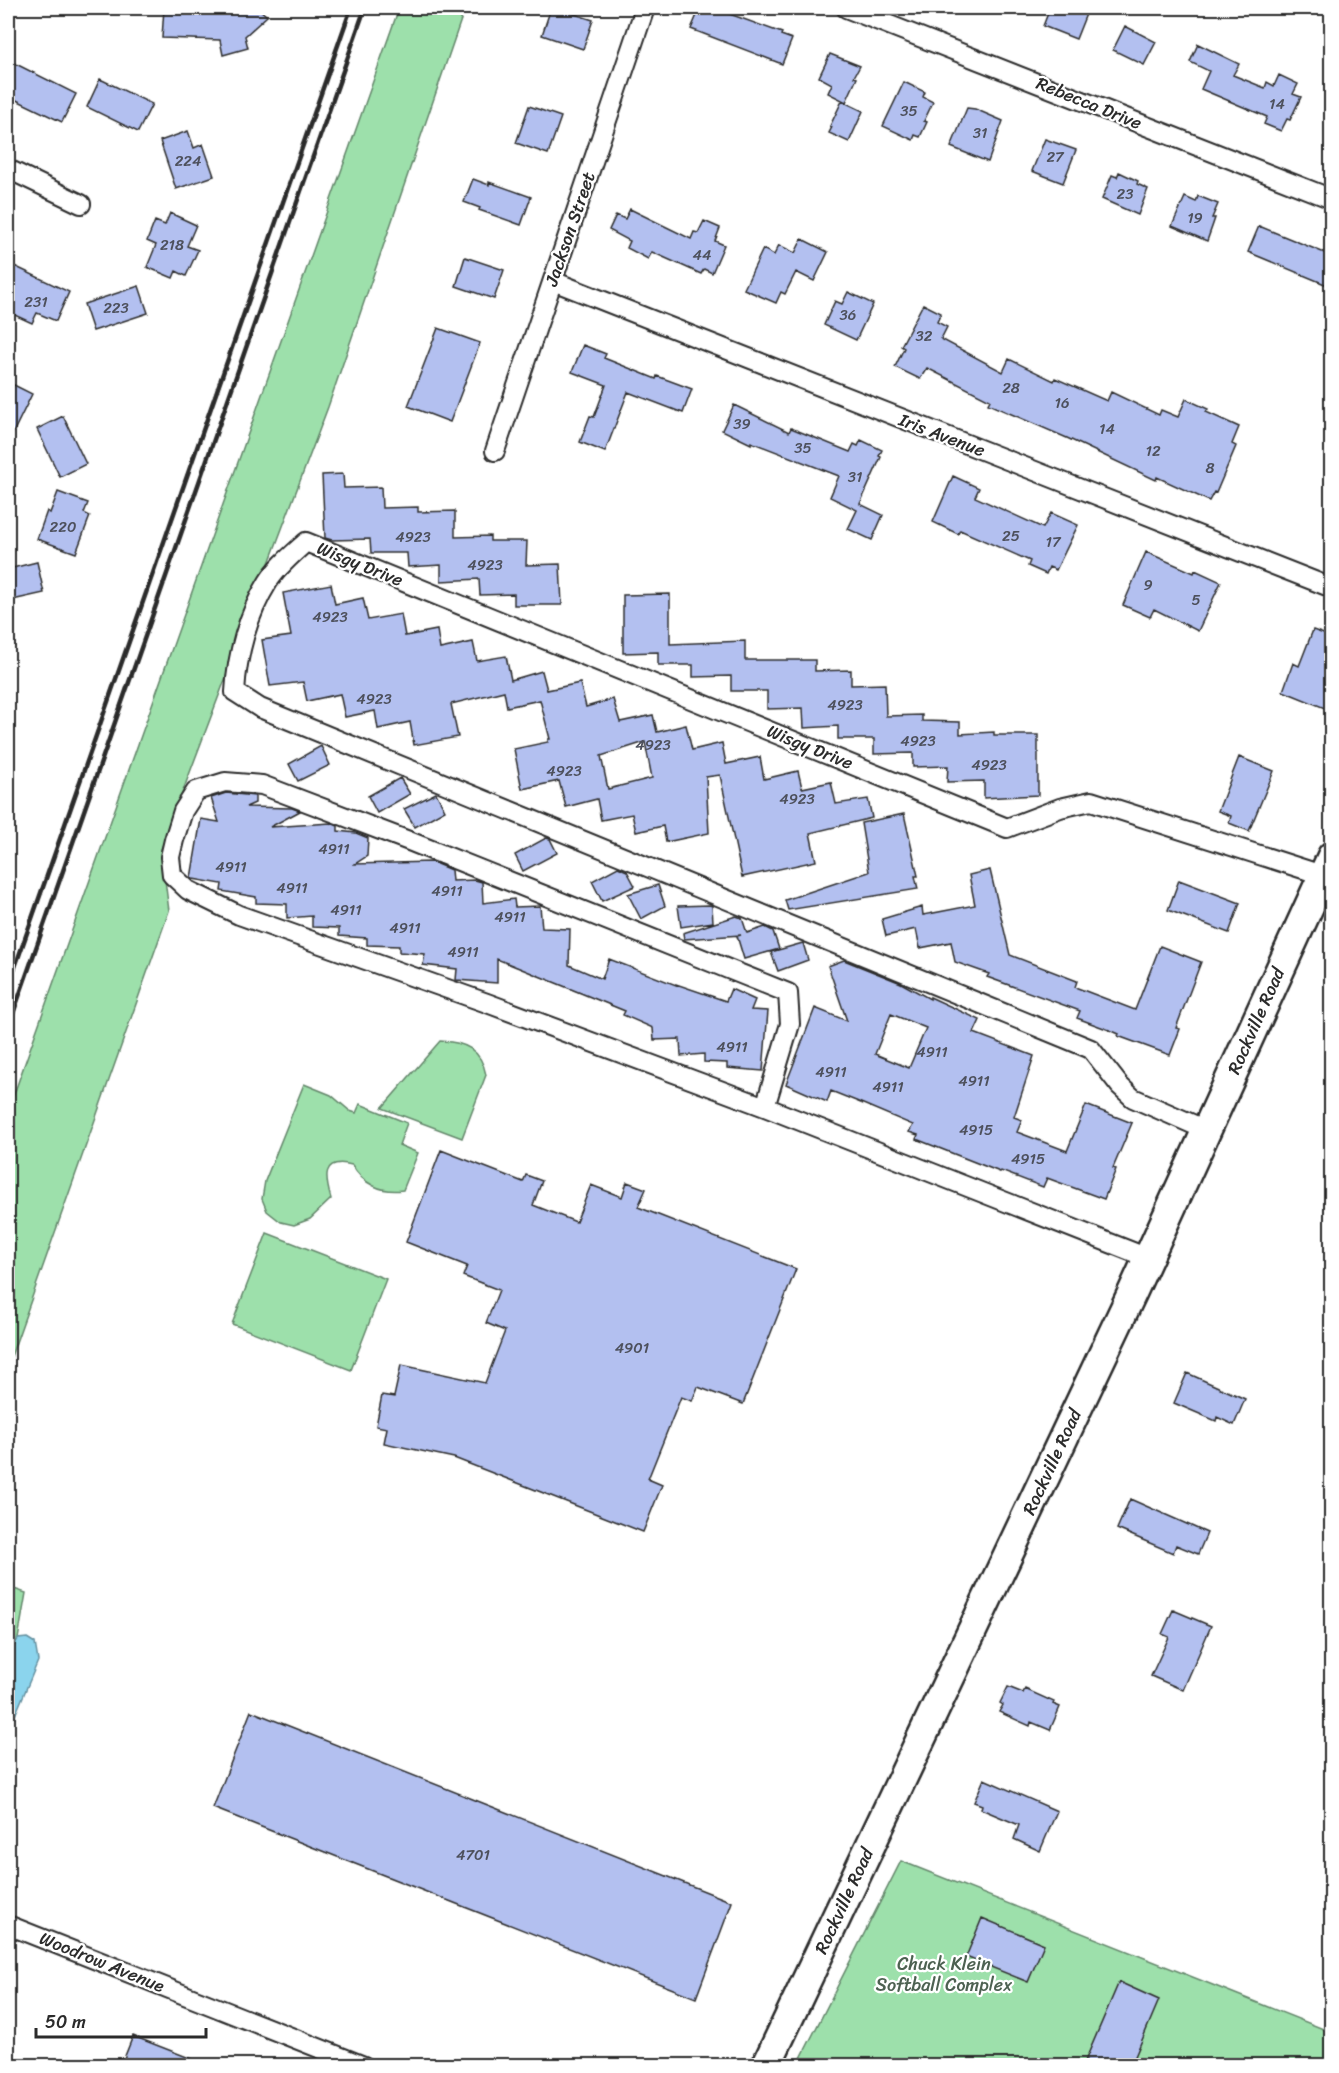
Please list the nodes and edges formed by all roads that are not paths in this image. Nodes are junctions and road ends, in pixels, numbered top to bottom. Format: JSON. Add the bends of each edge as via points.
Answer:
{"nodes":[{"id":1,"x":645,"y":8,"type":"edge"},
{"id":2,"x":846,"y":8,"type":"edge"},
{"id":3,"x":8,"y":169,"type":"edge"},
{"id":4,"x":1332,"y":199,"type":"edge"},
{"id":5,"x":81,"y":204,"type":"dead end"},
{"id":6,"x":553,"y":281,"type":"junction"},
{"id":7,"x":495,"y":451,"type":"dead end"},
{"id":8,"x":1332,"y":588,"type":"edge"},
{"id":9,"x":1327,"y":865,"type":"edge"},
{"id":10,"x":765,"y":1107,"type":"junction"},
{"id":11,"x":1206,"y":1130,"type":"junction"},
{"id":12,"x":1148,"y":1258,"type":"junction"},
{"id":13,"x":8,"y":1925,"type":"edge"},
{"id":14,"x":364,"y":2066,"type":"edge"},
{"id":15,"x":766,"y":2066,"type":"edge"}],
"edges":[{"from":1,"to":6,"type":"street","name":"Jackson Street"},
{"from":2,"to":4,"type":"street","name":"Rebecca Drive"},
{"from":3,"to":5,"type":"street"},
{"from":6,"to":7,"type":"street","name":"Jackson Street"},
{"from":6,"to":8,"type":"street","name":"Iris Avenue"},
{"from":9,"to":11,"type":"main road","name":"Rockville Road"},
{"from":9,"to":11,"type":"street","name":"Wisgy Drive","via":[[1091,801],[1007,828],[306,542],[268,582],[251,618],[236,662],[235,692],[260,708],[1091,1049],[1133,1098]]},
{"from":10,"to":10,"type":"street","via":[[239,915],[188,890],[172,875],[170,857],[183,812],[196,791],[225,782],[262,785],[788,993],[790,1024]]},
{"from":10,"to":12,"type":"street"},
{"from":11,"to":12,"type":"main road","name":"Rockville Road"},
{"from":12,"to":15,"type":"main road","name":"Rockville Road"},
{"from":13,"to":14,"type":"street","name":"Woodrow Avenue"}]}
